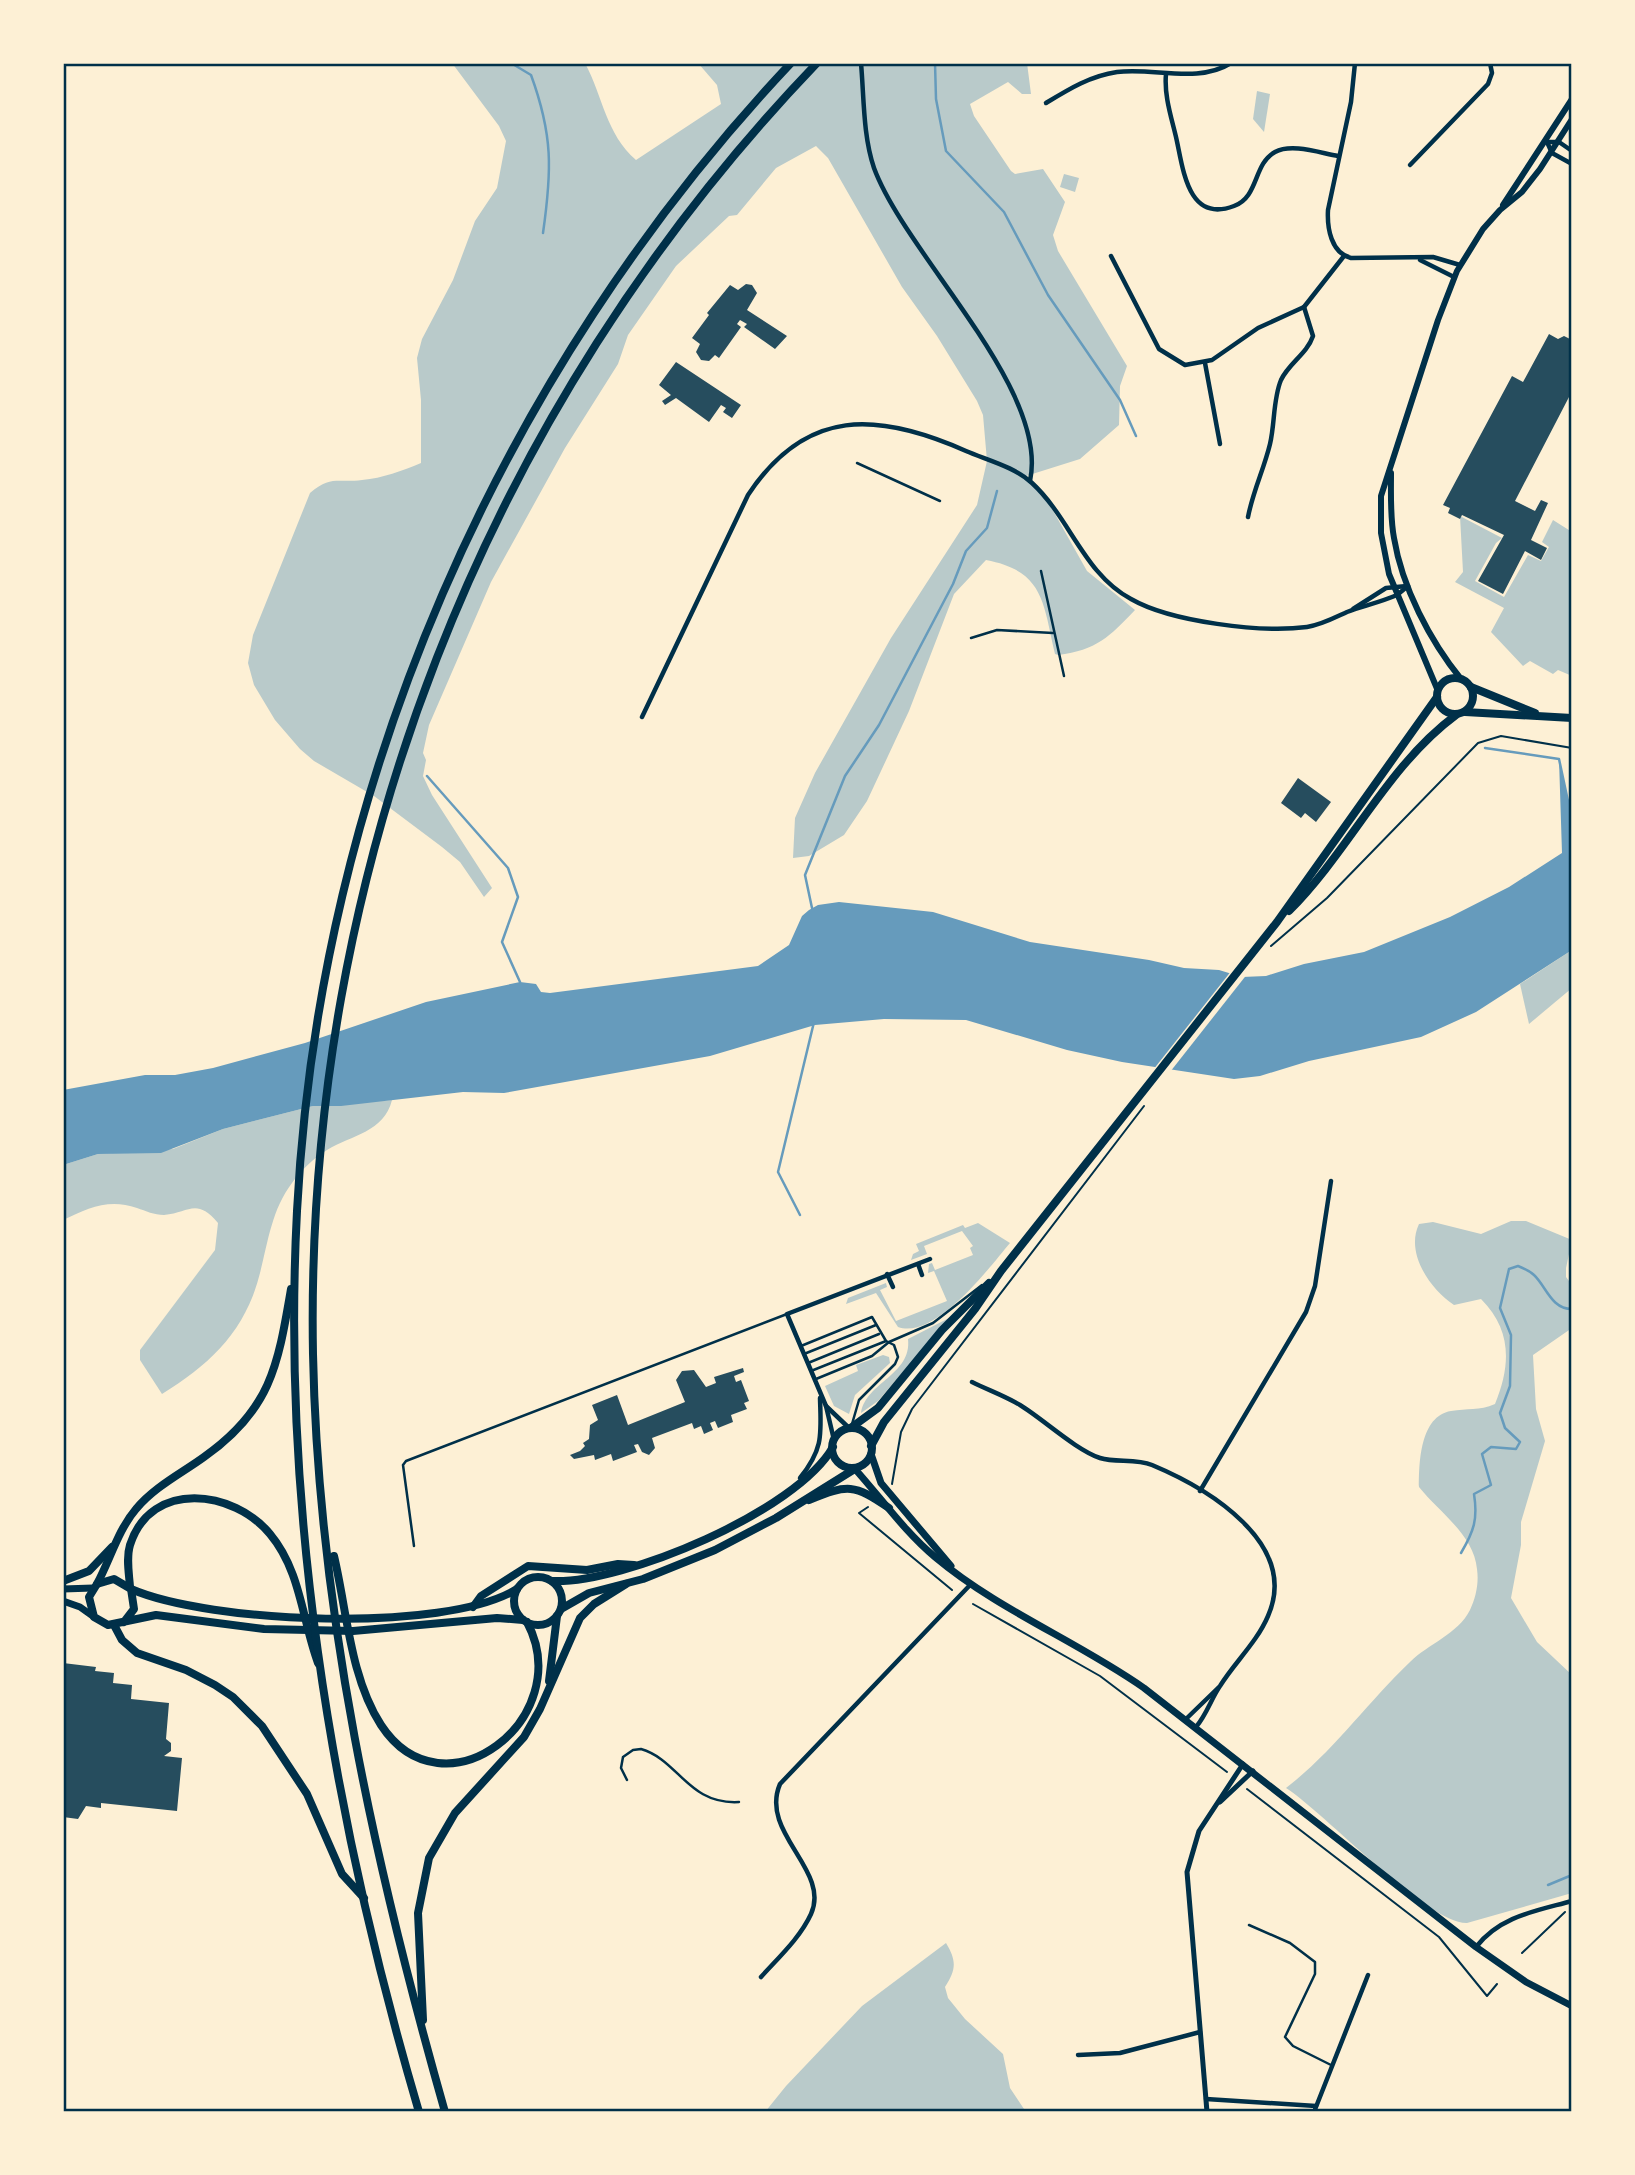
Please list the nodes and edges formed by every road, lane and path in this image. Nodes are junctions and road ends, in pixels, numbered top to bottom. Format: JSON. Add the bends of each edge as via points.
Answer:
{"nodes":[{"id":1,"x":791,"y":63,"type":"edge"},
{"id":2,"x":817,"y":63,"type":"edge"},
{"id":3,"x":861,"y":63,"type":"edge"},
{"id":4,"x":1231,"y":63,"type":"edge"},
{"id":5,"x":1355,"y":63,"type":"edge"},
{"id":6,"x":1490,"y":63,"type":"edge"},
{"id":7,"x":1166,"y":74,"type":"junction"},
{"id":8,"x":1572,"y":99,"type":"edge"},
{"id":9,"x":1046,"y":103,"type":"dead end"},
{"id":10,"x":1572,"y":119,"type":"edge"},
{"id":11,"x":1546,"y":142,"type":"junction"},
{"id":12,"x":1559,"y":142,"type":"junction"},
{"id":13,"x":1572,"y":151,"type":"edge"},
{"id":14,"x":1552,"y":152,"type":"junction"},
{"id":15,"x":1338,"y":156,"type":"junction"},
{"id":16,"x":1572,"y":164,"type":"edge"},
{"id":17,"x":1410,"y":165,"type":"dead end"},
{"id":18,"x":1500,"y":210,"type":"junction"},
{"id":19,"x":1111,"y":256,"type":"dead end"},
{"id":20,"x":1343,"y":256,"type":"junction"},
{"id":21,"x":1419,"y":260,"type":"junction"},
{"id":22,"x":1460,"y":265,"type":"junction"},
{"id":23,"x":1454,"y":277,"type":"junction"},
{"id":24,"x":1304,"y":307,"type":"junction"},
{"id":25,"x":1206,"y":363,"type":"junction"},
{"id":26,"x":1220,"y":444,"type":"dead end"},
{"id":27,"x":856,"y":463,"type":"dead end"},
{"id":28,"x":1391,"y":469,"type":"junction"},
{"id":29,"x":1030,"y":481,"type":"junction"},
{"id":30,"x":940,"y":501,"type":"dead end"},
{"id":31,"x":1248,"y":517,"type":"dead end"},
{"id":32,"x":1041,"y":571,"type":"dead end"},
{"id":33,"x":1393,"y":585,"type":"junction"},
{"id":34,"x":1408,"y":586,"type":"junction"},
{"id":35,"x":1397,"y":596,"type":"junction"},
{"id":36,"x":1349,"y":611,"type":"junction"},
{"id":37,"x":1053,"y":633,"type":"junction"},
{"id":38,"x":971,"y":638,"type":"dead end"},
{"id":39,"x":1064,"y":676,"type":"dead end"},
{"id":40,"x":1461,"y":679,"type":"junction"},
{"id":41,"x":1471,"y":687,"type":"junction"},
{"id":42,"x":1437,"y":694,"type":"junction"},
{"id":43,"x":1460,"y":713,"type":"junction"},
{"id":44,"x":1538,"y":714,"type":"junction"},
{"id":45,"x":642,"y":718,"type":"dead end"},
{"id":46,"x":1572,"y":718,"type":"edge"},
{"id":47,"x":1572,"y":748,"type":"edge"},
{"id":48,"x":1277,"y":922,"type":"junction"},
{"id":49,"x":1265,"y":950,"type":"dead end"},
{"id":50,"x":1146,"y":1103,"type":"dead end"},
{"id":51,"x":1331,"y":1181,"type":"dead end"},
{"id":52,"x":930,"y":1259,"type":"dead end"},
{"id":53,"x":295,"y":1262,"type":"junction"},
{"id":54,"x":918,"y":1264,"type":"junction"},
{"id":55,"x":1001,"y":1271,"type":"junction"},
{"id":56,"x":887,"y":1274,"type":"junction"},
{"id":57,"x":922,"y":1275,"type":"dead end"},
{"id":58,"x":892,"y":1287,"type":"dead end"},
{"id":59,"x":788,"y":1314,"type":"junction"},
{"id":60,"x":876,"y":1325,"type":"junction"},
{"id":61,"x":879,"y":1334,"type":"junction"},
{"id":62,"x":888,"y":1342,"type":"junction"},
{"id":63,"x":801,"y":1346,"type":"junction"},
{"id":64,"x":804,"y":1354,"type":"junction"},
{"id":65,"x":808,"y":1363,"type":"junction"},
{"id":66,"x":811,"y":1371,"type":"junction"},
{"id":67,"x":814,"y":1379,"type":"junction"},
{"id":68,"x":972,"y":1382,"type":"dead end"},
{"id":69,"x":820,"y":1394,"type":"junction"},
{"id":70,"x":827,"y":1406,"type":"junction"},
{"id":71,"x":850,"y":1427,"type":"junction"},
{"id":72,"x":833,"y":1443,"type":"junction"},
{"id":73,"x":871,"y":1450,"type":"junction"},
{"id":74,"x":854,"y":1469,"type":"junction"},
{"id":75,"x":892,"y":1485,"type":"dead end"},
{"id":76,"x":1200,"y":1491,"type":"junction"},
{"id":77,"x":786,"y":1495,"type":"junction"},
{"id":78,"x":796,"y":1505,"type":"junction"},
{"id":79,"x":868,"y":1507,"type":"dead end"},
{"id":80,"x":889,"y":1508,"type":"junction"},
{"id":81,"x":324,"y":1517,"type":"junction"},
{"id":82,"x":117,"y":1542,"type":"junction"},
{"id":83,"x":414,"y":1546,"type":"dead end"},
{"id":84,"x":637,"y":1566,"type":"junction"},
{"id":85,"x":955,"y":1572,"type":"junction"},
{"id":86,"x":63,"y":1581,"type":"edge"},
{"id":87,"x":552,"y":1581,"type":"junction"},
{"id":88,"x":626,"y":1584,"type":"junction"},
{"id":89,"x":971,"y":1584,"type":"junction"},
{"id":90,"x":95,"y":1586,"type":"junction"},
{"id":91,"x":130,"y":1588,"type":"junction"},
{"id":92,"x":63,"y":1589,"type":"edge"},
{"id":93,"x":517,"y":1589,"type":"junction"},
{"id":94,"x":952,"y":1590,"type":"dead end"},
{"id":95,"x":63,"y":1601,"type":"edge"},
{"id":96,"x":973,"y":1604,"type":"dead end"},
{"id":97,"x":473,"y":1606,"type":"junction"},
{"id":98,"x":559,"y":1613,"type":"junction"},
{"id":99,"x":94,"y":1617,"type":"junction"},
{"id":100,"x":525,"y":1621,"type":"junction"},
{"id":101,"x":124,"y":1622,"type":"junction"},
{"id":102,"x":114,"y":1625,"type":"junction"},
{"id":103,"x":323,"y":1678,"type":"junction"},
{"id":104,"x":1218,"y":1688,"type":"junction"},
{"id":105,"x":545,"y":1697,"type":"junction"},
{"id":106,"x":1186,"y":1719,"type":"junction"},
{"id":107,"x":1196,"y":1727,"type":"junction"},
{"id":108,"x":1243,"y":1763,"type":"junction"},
{"id":109,"x":1253,"y":1771,"type":"junction"},
{"id":110,"x":1227,"y":1772,"type":"dead end"},
{"id":111,"x":628,"y":1780,"type":"dead end"},
{"id":112,"x":1247,"y":1789,"type":"dead end"},
{"id":113,"x":739,"y":1802,"type":"dead end"},
{"id":114,"x":1218,"y":1804,"type":"junction"},
{"id":115,"x":366,"y":1900,"type":"junction"},
{"id":116,"x":1572,"y":1901,"type":"edge"},
{"id":117,"x":1569,"y":1907,"type":"dead end"},
{"id":118,"x":1249,"y":1925,"type":"dead end"},
{"id":119,"x":1476,"y":1947,"type":"junction"},
{"id":120,"x":1522,"y":1953,"type":"dead end"},
{"id":121,"x":1368,"y":1975,"type":"dead end"},
{"id":122,"x":761,"y":1978,"type":"dead end"},
{"id":123,"x":1497,"y":1984,"type":"dead end"},
{"id":124,"x":1572,"y":2006,"type":"edge"},
{"id":125,"x":1200,"y":2032,"type":"junction"},
{"id":126,"x":425,"y":2041,"type":"junction"},
{"id":127,"x":1079,"y":2055,"type":"dead end"},
{"id":128,"x":1331,"y":2065,"type":"junction"},
{"id":129,"x":1206,"y":2099,"type":"junction"},
{"id":130,"x":1315,"y":2109,"type":"edge"},
{"id":131,"x":419,"y":2112,"type":"edge"},
{"id":132,"x":445,"y":2112,"type":"edge"},
{"id":133,"x":1207,"y":2112,"type":"edge"}],
"edges":[{"from":1,"to":53,"type":"highway","via":[[665,210],[609,289],[552,378],[489,492],[439,598],[411,669],[342,889],[315,1040]]},
{"from":2,"to":81,"type":"highway","via":[[698,199],[623,301],[569,386],[503,506],[454,615],[406,741],[372,850],[351,942],[326,1093],[313,1334]]},
{"from":3,"to":29,"type":"street","via":[[874,168],[1014,397],[1033,450]]},
{"from":4,"to":7,"type":"street","via":[[1215,70]]},
{"from":5,"to":15,"type":"street"},
{"from":6,"to":17,"type":"street","via":[[1488,84]]},
{"from":7,"to":9,"type":"street","via":[[1130,71],[1103,75]]},
{"from":7,"to":15,"type":"street","via":[[1184,178],[1201,203],[1219,208],[1238,204],[1254,187],[1265,160],[1278,151]]},
{"from":8,"to":11,"type":"main road"},
{"from":10,"to":12,"type":"main road"},
{"from":11,"to":12,"type":"street"},
{"from":11,"to":14,"type":"street"},
{"from":11,"to":18,"type":"main road"},
{"from":12,"to":13,"type":"street"},
{"from":12,"to":14,"type":"main road"},
{"from":14,"to":16,"type":"street"},
{"from":14,"to":18,"type":"main road","via":[[1522,192]]},
{"from":15,"to":20,"type":"street","via":[[1327,224]]},
{"from":18,"to":22,"type":"main road"},
{"from":19,"to":25,"type":"street","via":[[1159,349],[1185,365]]},
{"from":20,"to":21,"type":"street"},
{"from":20,"to":24,"type":"street"},
{"from":21,"to":22,"type":"street","via":[[1433,257]]},
{"from":21,"to":23,"type":"street"},
{"from":22,"to":23,"type":"main road"},
{"from":23,"to":28,"type":"main road"},
{"from":24,"to":25,"type":"street","via":[[1258,328]]},
{"from":24,"to":31,"type":"street","via":[[1313,336],[1277,391],[1270,444],[1253,488]]},
{"from":25,"to":26,"type":"street"},
{"from":27,"to":30,"type":"lane"},
{"from":28,"to":33,"type":"main road","via":[[1381,496],[1381,522]]},
{"from":28,"to":34,"type":"main road","via":[[1394,540]]},
{"from":29,"to":36,"type":"street","via":[[1106,581],[1149,608],[1207,622],[1294,628]]},
{"from":29,"to":45,"type":"street","via":[[950,444],[885,423],[839,427],[800,440],[762,473],[748,495]]},
{"from":32,"to":37,"type":"lane"},
{"from":33,"to":34,"type":"street"},
{"from":33,"to":35,"type":"main road"},
{"from":33,"to":36,"type":"street"},
{"from":34,"to":35,"type":"street"},
{"from":34,"to":40,"type":"main road"},
{"from":35,"to":36,"type":"street"},
{"from":35,"to":42,"type":"main road"},
{"from":37,"to":38,"type":"lane","via":[[997,630]]},
{"from":37,"to":39,"type":"lane"},
{"from":40,"to":41,"type":"highway"},
{"from":40,"to":42,"type":"highway","via":[[1447,680]]},
{"from":41,"to":43,"type":"highway","via":[[1472,703]]},
{"from":41,"to":44,"type":"highway"},
{"from":42,"to":43,"type":"highway","via":[[1445,712]]},
{"from":42,"to":48,"type":"highway"},
{"from":43,"to":44,"type":"highway"},
{"from":43,"to":48,"type":"highway","via":[[1417,748],[1331,863]]},
{"from":44,"to":46,"type":"highway"},
{"from":47,"to":49,"type":"path","via":[[1501,736],[1478,743],[1319,906]]},
{"from":48,"to":55,"type":"highway"},
{"from":50,"to":75,"type":"path","via":[[912,1409],[901,1432]]},
{"from":51,"to":76,"type":"street","via":[[1315,1286],[1306,1312]]},
{"from":52,"to":54,"type":"street"},
{"from":53,"to":82,"type":"highway","via":[[282,1340],[256,1409],[218,1447],[141,1504]]},
{"from":53,"to":103,"type":"highway","via":[[297,1421]]},
{"from":54,"to":56,"type":"street"},
{"from":54,"to":57,"type":"street"},
{"from":55,"to":62,"type":"lane","via":[[940,1319]]},
{"from":55,"to":71,"type":"highway","via":[[942,1330],[878,1408]]},
{"from":55,"to":73,"type":"highway","via":[[884,1422]]},
{"from":56,"to":58,"type":"street"},
{"from":56,"to":59,"type":"street"},
{"from":59,"to":63,"type":"street"},
{"from":59,"to":83,"type":"lane","via":[[406,1461]]},
{"from":60,"to":61,"type":"lane"},
{"from":60,"to":63,"type":"lane","via":[[872,1317]]},
{"from":60,"to":64,"type":"lane"},
{"from":61,"to":62,"type":"lane"},
{"from":61,"to":65,"type":"lane"},
{"from":62,"to":66,"type":"lane"},
{"from":62,"to":67,"type":"lane","via":[[872,1356]]},
{"from":62,"to":71,"type":"lane","via":[[896,1349],[897,1360],[859,1400]]},
{"from":63,"to":64,"type":"street"},
{"from":64,"to":65,"type":"street"},
{"from":65,"to":66,"type":"street"},
{"from":66,"to":67,"type":"street"},
{"from":67,"to":69,"type":"street"},
{"from":68,"to":76,"type":"street","via":[[1019,1404],[1099,1458],[1150,1464]]},
{"from":69,"to":70,"type":"street"},
{"from":69,"to":77,"type":"street","via":[[820,1445]]},
{"from":70,"to":71,"type":"street"},
{"from":70,"to":72,"type":"street"},
{"from":71,"to":72,"type":"highway"},
{"from":71,"to":73,"type":"highway","via":[[863,1432]]},
{"from":72,"to":74,"type":"highway","via":[[840,1462]]},
{"from":72,"to":77,"type":"highway","via":[[819,1469]]},
{"from":73,"to":74,"type":"highway","via":[[863,1466]]},
{"from":73,"to":85,"type":"main road","via":[[885,1489]]},
{"from":74,"to":78,"type":"highway"},
{"from":74,"to":80,"type":"main road"},
{"from":76,"to":104,"type":"street","via":[[1256,1534],[1273,1574],[1269,1613]]},
{"from":77,"to":84,"type":"highway","via":[[712,1535]]},
{"from":78,"to":80,"type":"highway","via":[[833,1490],[854,1488]]},
{"from":78,"to":88,"type":"highway","via":[[715,1550]]},
{"from":79,"to":94,"type":"path","via":[[859,1513]]},
{"from":80,"to":85,"type":"main road"},
{"from":81,"to":100,"type":"highway","via":[[370,1702],[388,1734],[417,1756],[438,1762],[464,1761],[494,1748],[516,1727],[539,1673],[538,1646]]},
{"from":81,"to":126,"type":"highway","via":[[363,1776],[388,1903]]},
{"from":82,"to":86,"type":"highway","via":[[89,1571]]},
{"from":82,"to":90,"type":"highway"},
{"from":84,"to":87,"type":"highway","via":[[584,1581]]},
{"from":84,"to":97,"type":"highway","via":[[618,1564],[587,1570],[528,1566]]},
{"from":85,"to":89,"type":"main road"},
{"from":87,"to":93,"type":"highway","via":[[533,1577]]},
{"from":87,"to":98,"type":"highway","via":[[562,1597]]},
{"from":88,"to":98,"type":"highway","via":[[589,1593]]},
{"from":88,"to":105,"type":"highway","via":[[580,1618]]},
{"from":89,"to":106,"type":"main road","via":[[1108,1664]]},
{"from":89,"to":122,"type":"street","via":[[780,1784],[776,1812],[803,1864],[815,1900],[812,1914],[796,1938]]},
{"from":90,"to":91,"type":"highway","via":[[114,1579]]},
{"from":90,"to":92,"type":"main road"},
{"from":90,"to":99,"type":"highway","via":[[89,1603]]},
{"from":91,"to":97,"type":"highway","via":[[173,1603],[262,1615],[393,1615]]},
{"from":91,"to":101,"type":"highway","via":[[134,1609]]},
{"from":91,"to":103,"type":"highway","via":[[131,1544],[153,1514],[185,1498],[233,1504],[262,1525],[285,1556]]},
{"from":93,"to":97,"type":"highway"},
{"from":93,"to":100,"type":"highway","via":[[514,1605]]},
{"from":95,"to":99,"type":"main road"},
{"from":96,"to":110,"type":"path","via":[[1100,1676]]},
{"from":98,"to":100,"type":"highway","via":[[543,1625]]},
{"from":98,"to":105,"type":"highway"},
{"from":99,"to":102,"type":"highway"},
{"from":100,"to":101,"type":"highway","via":[[497,1618],[394,1629],[264,1629],[165,1616]]},
{"from":101,"to":102,"type":"highway"},
{"from":102,"to":115,"type":"highway","via":[[137,1653],[215,1685],[256,1720],[294,1770],[342,1874]]},
{"from":103,"to":115,"type":"highway"},
{"from":104,"to":106,"type":"street"},
{"from":104,"to":107,"type":"street"},
{"from":105,"to":126,"type":"highway","via":[[524,1737],[455,1813],[429,1858],[418,1913]]},
{"from":106,"to":107,"type":"main road"},
{"from":107,"to":108,"type":"main road"},
{"from":108,"to":109,"type":"main road"},
{"from":108,"to":114,"type":"street"},
{"from":109,"to":114,"type":"street"},
{"from":109,"to":119,"type":"main road"},
{"from":111,"to":113,"type":"lane","via":[[621,1768],[624,1757],[633,1750],[645,1750],[702,1794]]},
{"from":112,"to":123,"type":"path","via":[[1439,1937],[1487,1996]]},
{"from":114,"to":125,"type":"street","via":[[1195,1840],[1186,1883]]},
{"from":115,"to":131,"type":"highway"},
{"from":116,"to":119,"type":"street","via":[[1505,1922]]},
{"from":117,"to":120,"type":"path"},
{"from":118,"to":128,"type":"lane","via":[[1290,1943],[1315,1962],[1315,1974],[1286,2037],[1293,2046]]},
{"from":119,"to":124,"type":"main road"},
{"from":121,"to":128,"type":"street"},
{"from":125,"to":127,"type":"street","via":[[1120,2053]]},
{"from":125,"to":129,"type":"street"},
{"from":126,"to":132,"type":"highway"},
{"from":128,"to":130,"type":"street"},
{"from":129,"to":130,"type":"street"},
{"from":129,"to":133,"type":"street"}]}
